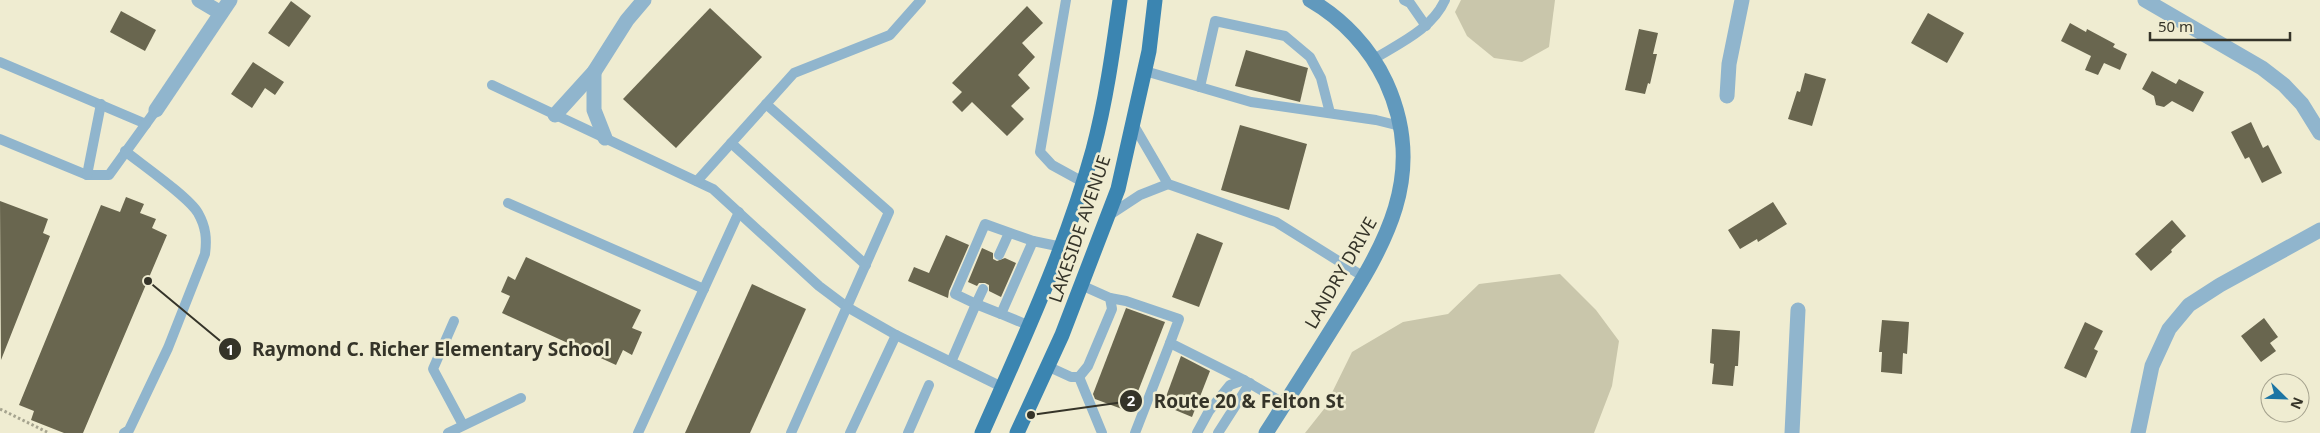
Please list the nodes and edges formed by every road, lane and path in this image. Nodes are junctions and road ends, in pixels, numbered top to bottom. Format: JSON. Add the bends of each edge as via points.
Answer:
{"nodes":[{"id":1,"x":199,"y":0,"type":"edge"},
{"id":2,"x":230,"y":0,"type":"edge"},
{"id":3,"x":644,"y":0,"type":"edge"},
{"id":4,"x":921,"y":0,"type":"edge"},
{"id":5,"x":1066,"y":0,"type":"edge"},
{"id":6,"x":1120,"y":0,"type":"edge"},
{"id":7,"x":1155,"y":0,"type":"edge"},
{"id":8,"x":1310,"y":0,"type":"edge"},
{"id":9,"x":1445,"y":0,"type":"edge"},
{"id":10,"x":1742,"y":0,"type":"edge"},
{"id":11,"x":2145,"y":0,"type":"edge"},
{"id":12,"x":1409,"y":1,"type":"edge"},
{"id":13,"x":221,"y":13,"type":"junction"},
{"id":14,"x":1426,"y":26,"type":"junction"},
{"id":15,"x":1374,"y":60,"type":"junction"},
{"id":16,"x":0,"y":62,"type":"edge"},
{"id":17,"x":1145,"y":71,"type":"junction"},
{"id":18,"x":594,"y":72,"type":"junction"},
{"id":19,"x":492,"y":85,"type":"dead end"},
{"id":20,"x":1200,"y":87,"type":"junction"},
{"id":21,"x":1727,"y":96,"type":"dead end"},
{"id":22,"x":101,"y":104,"type":"junction"},
{"id":23,"x":766,"y":104,"type":"junction"},
{"id":24,"x":156,"y":110,"type":"joint"},
{"id":25,"x":1330,"y":113,"type":"junction"},
{"id":26,"x":555,"y":115,"type":"junction"},
{"id":27,"x":146,"y":124,"type":"junction"},
{"id":28,"x":1133,"y":124,"type":"junction"},
{"id":29,"x":1400,"y":126,"type":"junction"},
{"id":30,"x":2320,"y":133,"type":"edge"},
{"id":31,"x":605,"y":138,"type":"junction"},
{"id":32,"x":0,"y":139,"type":"edge"},
{"id":33,"x":731,"y":143,"type":"junction"},
{"id":34,"x":125,"y":151,"type":"junction"},
{"id":35,"x":88,"y":174,"type":"junction"},
{"id":36,"x":697,"y":181,"type":"junction"},
{"id":37,"x":1083,"y":182,"type":"junction"},
{"id":38,"x":1168,"y":184,"type":"junction"},
{"id":39,"x":508,"y":203,"type":"dead end"},
{"id":40,"x":739,"y":212,"type":"junction"},
{"id":41,"x":1108,"y":216,"type":"junction"},
{"id":42,"x":2320,"y":230,"type":"edge"},
{"id":43,"x":1009,"y":233,"type":"junction"},
{"id":44,"x":1033,"y":241,"type":"junction"},
{"id":45,"x":1062,"y":246,"type":"junction"},
{"id":46,"x":999,"y":256,"type":"dead end"},
{"id":47,"x":866,"y":265,"type":"junction"},
{"id":48,"x":1364,"y":277,"type":"junction"},
{"id":49,"x":1081,"y":285,"type":"junction"},
{"id":50,"x":704,"y":289,"type":"junction"},
{"id":51,"x":983,"y":289,"type":"dead end"},
{"id":52,"x":1110,"y":298,"type":"junction"},
{"id":53,"x":976,"y":304,"type":"junction"},
{"id":54,"x":847,"y":307,"type":"junction"},
{"id":55,"x":1798,"y":310,"type":"dead end"},
{"id":56,"x":1001,"y":314,"type":"junction"},
{"id":57,"x":454,"y":321,"type":"dead end"},
{"id":58,"x":1030,"y":326,"type":"junction"},
{"id":59,"x":896,"y":335,"type":"junction"},
{"id":60,"x":1170,"y":343,"type":"junction"},
{"id":61,"x":951,"y":362,"type":"junction"},
{"id":62,"x":1047,"y":366,"type":"junction"},
{"id":63,"x":1078,"y":377,"type":"junction"},
{"id":64,"x":1247,"y":382,"type":"junction"},
{"id":65,"x":929,"y":385,"type":"dead end"},
{"id":66,"x":1002,"y":387,"type":"junction"},
{"id":67,"x":521,"y":398,"type":"dead end"},
{"id":68,"x":1284,"y":404,"type":"junction"},
{"id":69,"x":0,"y":410,"type":"edge"},
{"id":70,"x":463,"y":425,"type":"junction"},
{"id":71,"x":49,"y":433,"type":"edge"},
{"id":72,"x":124,"y":433,"type":"edge"},
{"id":73,"x":448,"y":433,"type":"edge"},
{"id":74,"x":638,"y":433,"type":"edge"},
{"id":75,"x":791,"y":433,"type":"edge"},
{"id":76,"x":850,"y":433,"type":"edge"},
{"id":77,"x":908,"y":433,"type":"edge"},
{"id":78,"x":982,"y":433,"type":"edge"},
{"id":79,"x":1017,"y":433,"type":"edge"},
{"id":80,"x":1102,"y":433,"type":"edge"},
{"id":81,"x":1135,"y":433,"type":"edge"},
{"id":82,"x":1197,"y":433,"type":"edge"},
{"id":83,"x":1218,"y":433,"type":"edge"},
{"id":84,"x":1266,"y":433,"type":"edge"},
{"id":85,"x":1792,"y":433,"type":"edge"},
{"id":86,"x":2138,"y":433,"type":"edge"}],
"edges":[{"from":1,"to":13,"type":"street"},
{"from":2,"to":13,"type":"street"},
{"from":3,"to":18,"type":"street","via":[[627,20]]},
{"from":4,"to":23,"type":"lane","via":[[890,34],[794,73]]},
{"from":5,"to":37,"type":"lane","via":[[1040,152],[1052,165]]},
{"from":6,"to":37,"type":"main road","name":"LAKESIDE AVENUE","via":[[1098,129]]},
{"from":7,"to":17,"type":"main road","name":"LAKESIDE AVENUE"},
{"from":8,"to":15,"type":"street","name":"LANDRY DRIVE","via":[[1354,35]]},
{"from":9,"to":14,"type":"lane","via":[[1436,17]]},
{"from":10,"to":21,"type":"street","via":[[1729,64]]},
{"from":11,"to":30,"type":"street","via":[[2262,68],[2302,104]]},
{"from":12,"to":14,"type":"lane"},
{"from":13,"to":24,"type":"street"},
{"from":14,"to":15,"type":"lane"},
{"from":15,"to":29,"type":"street","name":"LANDRY DRIVE","via":[[1393,100]]},
{"from":16,"to":22,"type":"lane"},
{"from":17,"to":20,"type":"lane"},
{"from":17,"to":28,"type":"main road","name":"LAKESIDE AVENUE"},
{"from":18,"to":26,"type":"street"},
{"from":18,"to":31,"type":"street","via":[[594,110]]},
{"from":19,"to":26,"type":"lane"},
{"from":20,"to":25,"type":"lane","via":[[1251,102]]},
{"from":20,"to":25,"type":"lane","via":[[1214,21],[1285,36],[1310,57],[1321,78]]},
{"from":22,"to":27,"type":"lane"},
{"from":22,"to":35,"type":"lane"},
{"from":23,"to":33,"type":"lane"},
{"from":23,"to":47,"type":"lane","via":[[889,212]]},
{"from":24,"to":27,"type":"lane"},
{"from":25,"to":29,"type":"lane"},
{"from":26,"to":31,"type":"lane"},
{"from":27,"to":34,"type":"lane"},
{"from":28,"to":38,"type":"lane"},
{"from":28,"to":41,"type":"main road","name":"LAKESIDE AVENUE"},
{"from":29,"to":48,"type":"street","name":"LANDRY DRIVE","via":[[1403,153],[1400,194],[1392,224]]},
{"from":31,"to":36,"type":"lane"},
{"from":32,"to":35,"type":"lane"},
{"from":33,"to":36,"type":"lane"},
{"from":33,"to":47,"type":"lane"},
{"from":34,"to":35,"type":"lane","via":[[109,176]]},
{"from":34,"to":72,"type":"lane","via":[[198,212],[207,237],[204,254],[168,348],[129,430]]},
{"from":36,"to":40,"type":"lane","via":[[713,189]]},
{"from":37,"to":45,"type":"main road","name":"LAKESIDE AVENUE"},
{"from":38,"to":41,"type":"lane","via":[[1140,195]]},
{"from":38,"to":48,"type":"lane","via":[[1276,222]]},
{"from":39,"to":50,"type":"lane"},
{"from":40,"to":50,"type":"lane"},
{"from":40,"to":54,"type":"lane","via":[[819,286]]},
{"from":41,"to":49,"type":"main road","name":"LAKESIDE AVENUE"},
{"from":42,"to":86,"type":"street","via":[[2189,304],[2169,329],[2152,366]]},
{"from":43,"to":44,"type":"lane"},
{"from":43,"to":46,"type":"lane"},
{"from":43,"to":53,"type":"lane","via":[[984,224],[955,294]]},
{"from":44,"to":45,"type":"lane"},
{"from":44,"to":56,"type":"lane"},
{"from":45,"to":58,"type":"main road","name":"LAKESIDE AVENUE"},
{"from":47,"to":54,"type":"lane"},
{"from":48,"to":68,"type":"street","name":"LANDRY DRIVE"},
{"from":49,"to":52,"type":"lane"},
{"from":49,"to":62,"type":"main road","name":"LAKESIDE AVENUE"},
{"from":50,"to":74,"type":"lane"},
{"from":51,"to":53,"type":"lane"},
{"from":52,"to":60,"type":"lane","via":[[1179,319]]},
{"from":52,"to":63,"type":"lane","via":[[1112,309],[1088,366]]},
{"from":53,"to":56,"type":"lane"},
{"from":53,"to":61,"type":"lane"},
{"from":54,"to":59,"type":"lane"},
{"from":54,"to":75,"type":"lane"},
{"from":55,"to":85,"type":"street"},
{"from":56,"to":58,"type":"lane"},
{"from":57,"to":70,"type":"lane","via":[[433,369]]},
{"from":58,"to":66,"type":"main road","name":"LAKESIDE AVENUE"},
{"from":59,"to":61,"type":"lane"},
{"from":59,"to":76,"type":"lane"},
{"from":60,"to":64,"type":"lane"},
{"from":60,"to":81,"type":"lane"},
{"from":61,"to":66,"type":"lane"},
{"from":62,"to":63,"type":"lane"},
{"from":62,"to":79,"type":"main road","name":"LAKESIDE AVENUE"},
{"from":63,"to":80,"type":"lane"},
{"from":64,"to":68,"type":"lane"},
{"from":64,"to":82,"type":"lane","via":[[1230,385],[1209,411]]},
{"from":64,"to":83,"type":"lane"},
{"from":65,"to":77,"type":"lane"},
{"from":66,"to":78,"type":"main road","name":"LAKESIDE AVENUE"},
{"from":67,"to":70,"type":"lane"},
{"from":68,"to":84,"type":"street","name":"LANDRY DRIVE"},
{"from":69,"to":71,"type":"path"},
{"from":70,"to":73,"type":"lane"}]}
